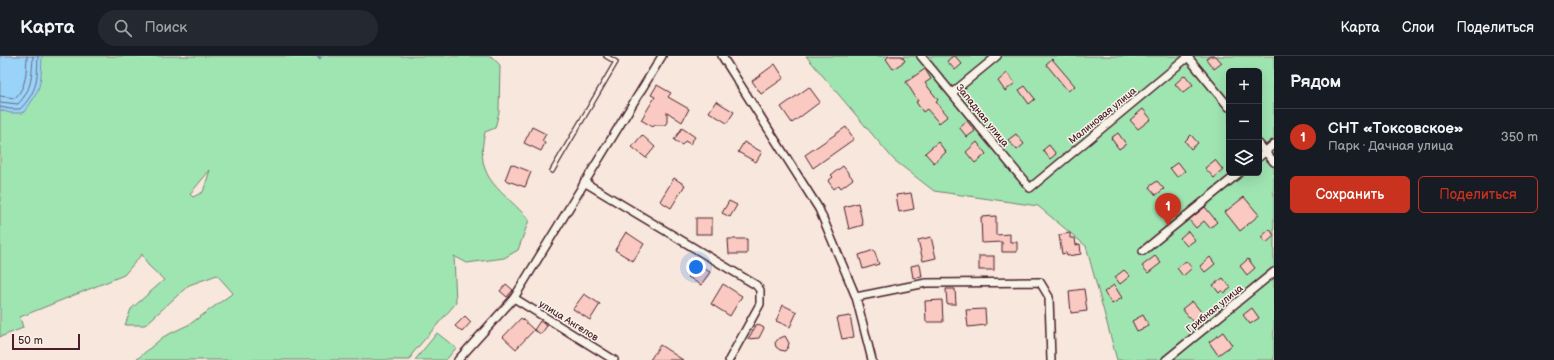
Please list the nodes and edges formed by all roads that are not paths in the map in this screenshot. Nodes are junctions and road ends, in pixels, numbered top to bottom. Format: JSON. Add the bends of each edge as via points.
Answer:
{"nodes":[{"id":1,"x":606,"y":56,"type":"edge"},
{"id":2,"x":662,"y":56,"type":"edge"},
{"id":3,"x":722,"y":56,"type":"edge"},
{"id":4,"x":921,"y":56,"type":"edge"},
{"id":5,"x":997,"y":56,"type":"edge"},
{"id":6,"x":1187,"y":57,"type":"edge"},
{"id":7,"x":952,"y":93,"type":"junction"},
{"id":8,"x":1226,"y":104,"type":"edge"},
{"id":9,"x":1274,"y":144,"type":"edge"},
{"id":10,"x":1262,"y":147,"type":"edge"},
{"id":11,"x":1266,"y":152,"type":"junction"},
{"id":12,"x":1262,"y":155,"type":"edge"},
{"id":13,"x":1274,"y":162,"type":"edge"},
{"id":14,"x":552,"y":171,"type":"dead end"},
{"id":15,"x":1235,"y":176,"type":"edge"},
{"id":16,"x":584,"y":182,"type":"junction"},
{"id":17,"x":1030,"y":188,"type":"joint"},
{"id":18,"x":1143,"y":252,"type":"dead end"},
{"id":19,"x":1274,"y":272,"type":"edge"},
{"id":20,"x":856,"y":297,"type":"junction"},
{"id":21,"x":514,"y":298,"type":"junction"},
{"id":22,"x":458,"y":360,"type":"edge"},
{"id":23,"x":614,"y":360,"type":"edge"},
{"id":24,"x":728,"y":360,"type":"edge"},
{"id":25,"x":872,"y":360,"type":"edge"},
{"id":26,"x":1051,"y":360,"type":"edge"},
{"id":27,"x":1166,"y":360,"type":"edge"}],
"edges":[{"from":1,"to":14,"type":"lane","via":[[616,62]]},
{"from":2,"to":16,"type":"street"},
{"from":3,"to":20,"type":"street","via":[[819,209]]},
{"from":4,"to":7,"type":"street","name":"Западная улица"},
{"from":5,"to":7,"type":"street"},
{"from":6,"to":8,"type":"street"},
{"from":6,"to":17,"type":"street","name":"Малиновая улица"},
{"from":7,"to":17,"type":"street","name":"Западная улица"},
{"from":9,"to":11,"type":"street"},
{"from":10,"to":11,"type":"street"},
{"from":11,"to":12,"type":"street"},
{"from":11,"to":13,"type":"street"},
{"from":15,"to":18,"type":"street"},
{"from":16,"to":21,"type":"street"},
{"from":16,"to":24,"type":"street","via":[[756,285],[760,290],[760,304]]},
{"from":19,"to":27,"type":"street","name":"Грибная улица"},
{"from":20,"to":25,"type":"street"},
{"from":20,"to":26,"type":"street","via":[[926,283],[1040,282],[1049,297]]},
{"from":21,"to":22,"type":"street"},
{"from":21,"to":23,"type":"street","name":"улица Ангелов"}]}
